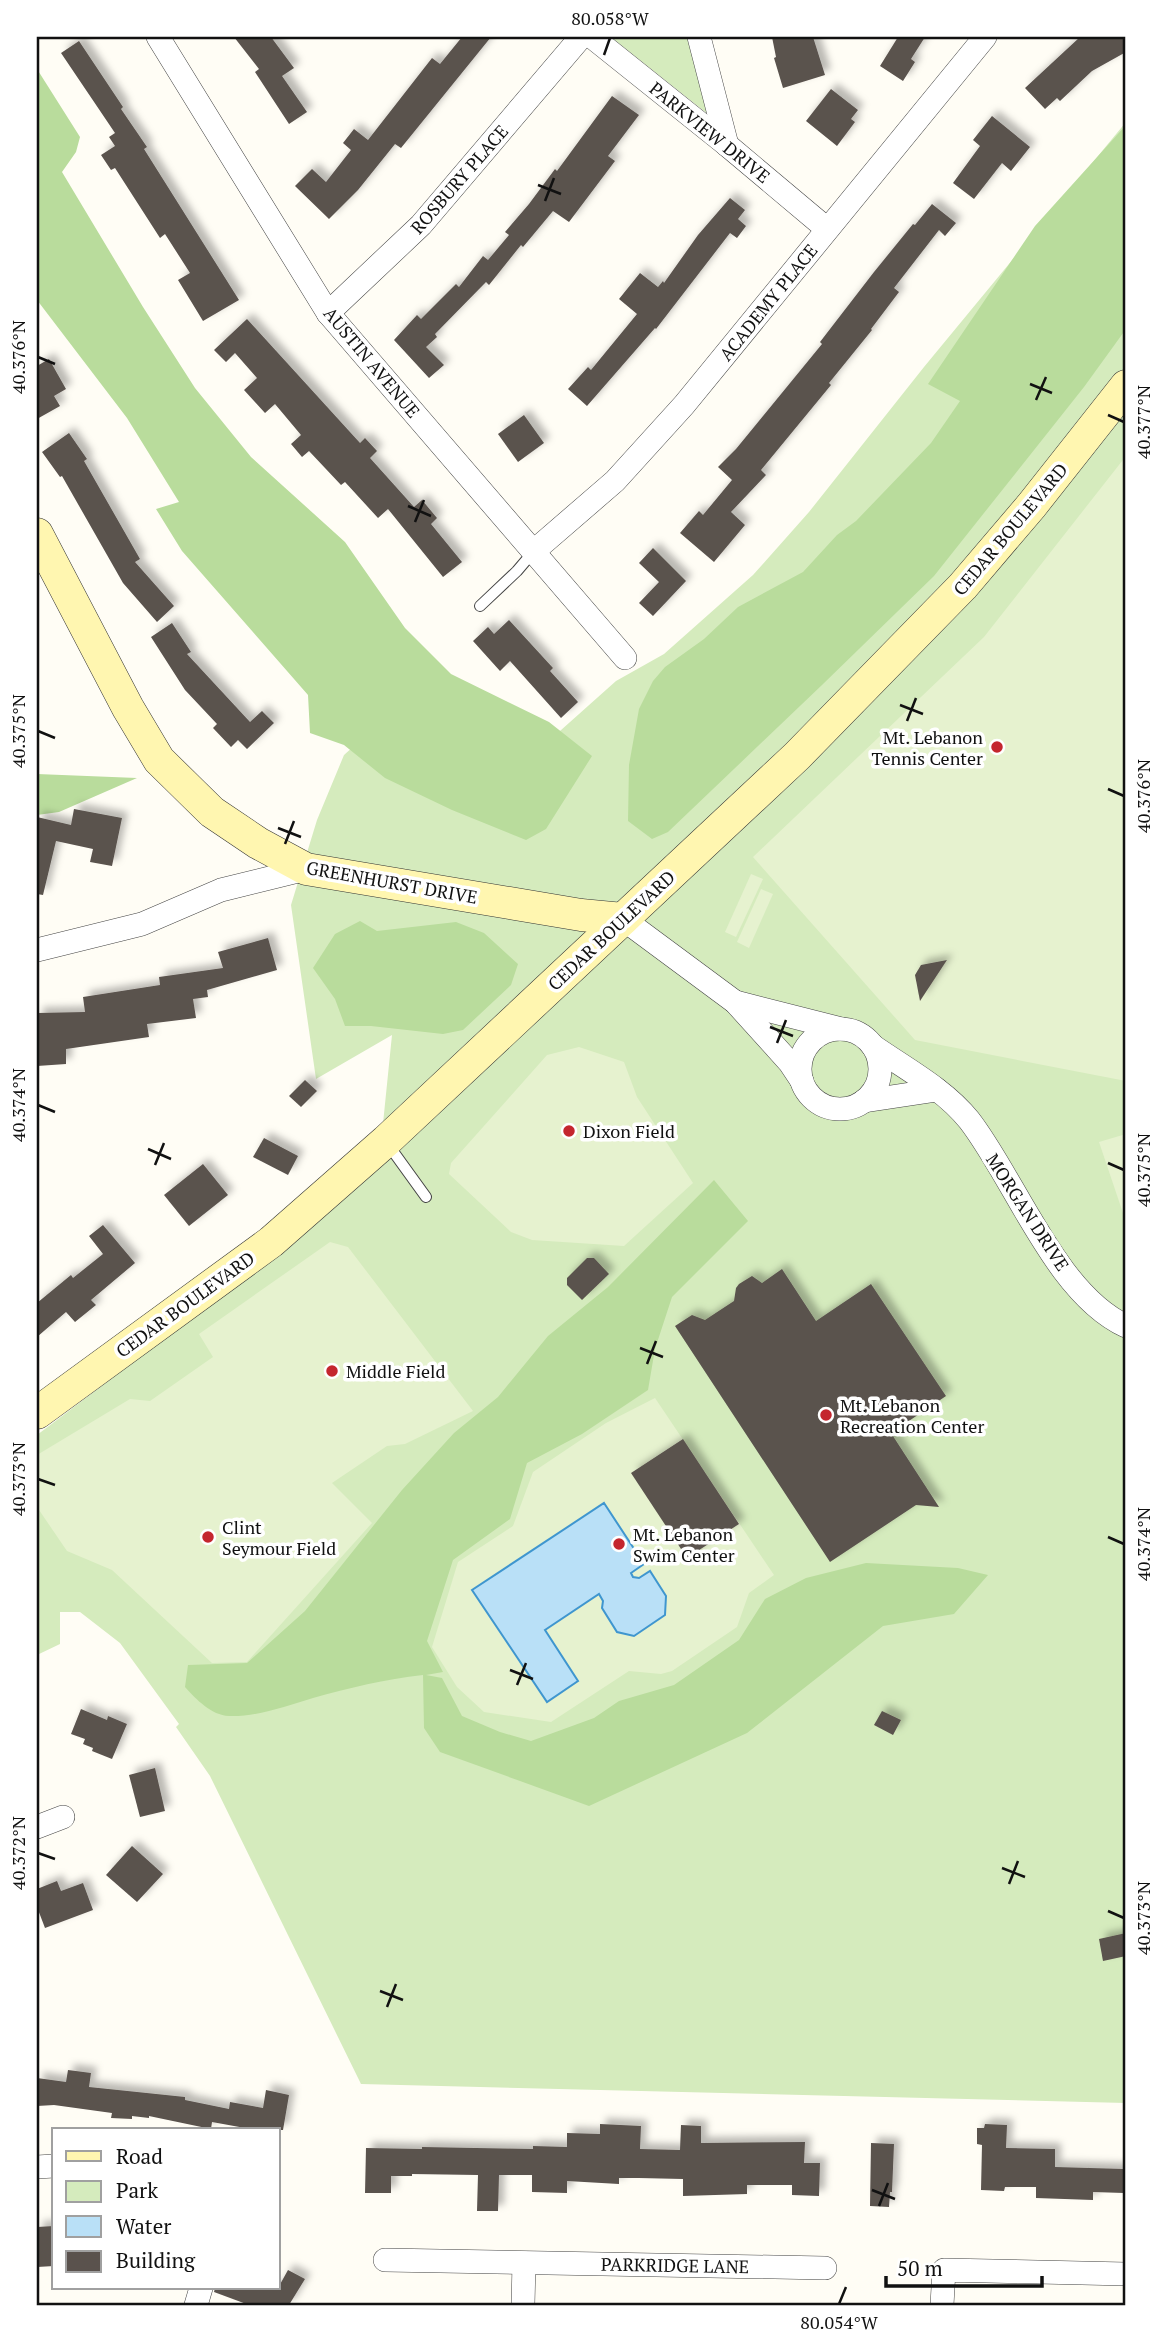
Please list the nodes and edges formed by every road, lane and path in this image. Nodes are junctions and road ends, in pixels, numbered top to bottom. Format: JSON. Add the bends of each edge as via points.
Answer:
{"nodes":[{"id":1,"x":158,"y":37,"type":"edge"},
{"id":2,"x":581,"y":37,"type":"edge"},
{"id":3,"x":592,"y":37,"type":"edge"},
{"id":4,"x":699,"y":37,"type":"edge"},
{"id":5,"x":985,"y":37,"type":"edge"},
{"id":6,"x":727,"y":145,"type":"junction"},
{"id":7,"x":827,"y":229,"type":"junction"},
{"id":8,"x":328,"y":313,"type":"junction"},
{"id":9,"x":1126,"y":386,"type":"edge"},
{"id":10,"x":37,"y":534,"type":"edge"},
{"id":11,"x":534,"y":551,"type":"junction"},
{"id":12,"x":480,"y":606,"type":"dead end"},
{"id":13,"x":625,"y":658,"type":"dead end"},
{"id":14,"x":306,"y":869,"type":"junction"},
{"id":15,"x":623,"y":919,"type":"junction"},
{"id":16,"x":37,"y":950,"type":"edge"},
{"id":17,"x":735,"y":1002,"type":"junction"},
{"id":18,"x":843,"y":1029,"type":"junction"},
{"id":19,"x":873,"y":1046,"type":"junction"},
{"id":20,"x":802,"y":1081,"type":"junction"},
{"id":21,"x":937,"y":1090,"type":"junction"},
{"id":22,"x":864,"y":1101,"type":"junction"},
{"id":23,"x":386,"y":1140,"type":"junction"},
{"id":24,"x":426,"y":1197,"type":"dead end"},
{"id":25,"x":1126,"y":1326,"type":"edge"},
{"id":26,"x":37,"y":1413,"type":"edge"},
{"id":27,"x":63,"y":1817,"type":"dead end"},
{"id":28,"x":37,"y":1827,"type":"edge"},
{"id":29,"x":385,"y":2260,"type":"dead end"},
{"id":30,"x":524,"y":2263,"type":"junction"},
{"id":31,"x":825,"y":2268,"type":"dead end"},
{"id":32,"x":1126,"y":2274,"type":"edge"},
{"id":33,"x":523,"y":2305,"type":"edge"},
{"id":34,"x":942,"y":2305,"type":"edge"}],
"edges":[{"from":1,"to":8,"type":"street","name":"AUSTIN AVENUE"},
{"from":2,"to":8,"type":"street","name":"ROSBURY PLACE","via":[[421,225]]},
{"from":3,"to":6,"type":"street","name":"PARKVIEW DRIVE"},
{"from":4,"to":6,"type":"street"},
{"from":5,"to":7,"type":"street","name":"ACADEMY PLACE"},
{"from":6,"to":7,"type":"street","name":"PARKVIEW DRIVE"},
{"from":7,"to":11,"type":"street","name":"ACADEMY PLACE","via":[[624,472]]},
{"from":8,"to":11,"type":"street","name":"AUSTIN AVENUE"},
{"from":9,"to":15,"type":"street","name":"CEDAR BOULEVARD","via":[[951,599],[797,756]]},
{"from":10,"to":14,"type":"street","name":"GREENHURST DRIVE","via":[[159,760],[212,813]]},
{"from":11,"to":12,"type":"lane"},
{"from":11,"to":13,"type":"street","name":"AUSTIN AVENUE"},
{"from":14,"to":15,"type":"street","name":"GREENHURST DRIVE"},
{"from":14,"to":16,"type":"street","via":[[221,890],[142,924]]},
{"from":15,"to":17,"type":"street"},
{"from":15,"to":23,"type":"street","name":"CEDAR BOULEVARD"},
{"from":17,"to":18,"type":"street"},
{"from":17,"to":20,"type":"street"},
{"from":18,"to":19,"type":"street","via":[[854,1031]]},
{"from":18,"to":20,"type":"street","via":[[830,1030],[808,1044],[800,1069]]},
{"from":19,"to":21,"type":"street","name":"MORGAN DRIVE"},
{"from":19,"to":22,"type":"street","via":[[880,1069],[873,1092]]},
{"from":20,"to":22,"type":"street","via":[[808,1093],[828,1107],[841,1109]]},
{"from":21,"to":22,"type":"street"},
{"from":21,"to":25,"type":"street","name":"MORGAN DRIVE","via":[[971,1122],[1065,1271],[1090,1299]]},
{"from":23,"to":24,"type":"lane"},
{"from":23,"to":26,"type":"street","name":"CEDAR BOULEVARD","via":[[271,1242]]},
{"from":27,"to":28,"type":"street"},
{"from":29,"to":30,"type":"street","name":"PARKRIDGE LANE"},
{"from":30,"to":31,"type":"street","name":"PARKRIDGE LANE"},
{"from":30,"to":33,"type":"street"},
{"from":32,"to":34,"type":"street","via":[[943,2270]]}]}
